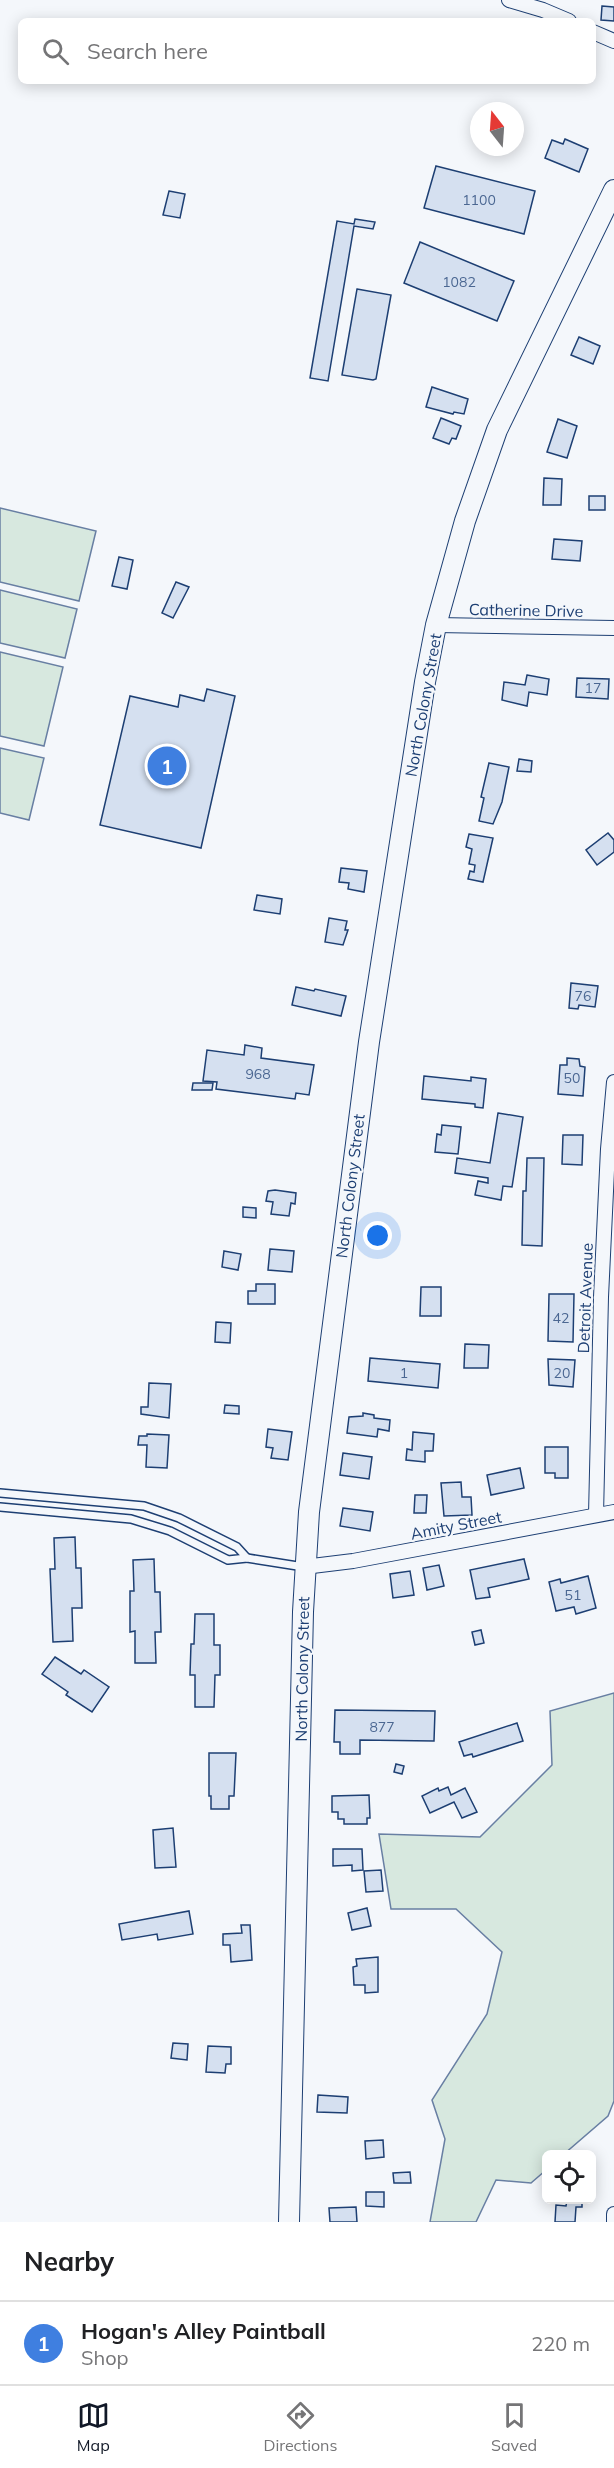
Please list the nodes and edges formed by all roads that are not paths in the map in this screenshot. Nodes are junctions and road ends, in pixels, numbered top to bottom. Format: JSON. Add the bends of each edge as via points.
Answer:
{"nodes":[{"id":1,"x":509,"y":0,"type":"edge"},
{"id":2,"x":562,"y":18,"type":"edge"},
{"id":3,"x":596,"y":33,"type":"edge"},
{"id":4,"x":614,"y":41,"type":"edge"},
{"id":5,"x":614,"y":190,"type":"edge"},
{"id":6,"x":436,"y":625,"type":"junction"},
{"id":7,"x":614,"y":628,"type":"edge"},
{"id":8,"x":614,"y":1082,"type":"edge"},
{"id":9,"x":0,"y":1494,"type":"edge"},
{"id":10,"x":112,"y":1503,"type":"junction"},
{"id":11,"x":0,"y":1507,"type":"edge"},
{"id":12,"x":614,"y":1512,"type":"edge"},
{"id":13,"x":596,"y":1515,"type":"junction"},
{"id":14,"x":105,"y":1517,"type":"junction"},
{"id":15,"x":247,"y":1558,"type":"junction"},
{"id":16,"x":304,"y":1567,"type":"junction"},
{"id":17,"x":614,"y":2214,"type":"edge"},
{"id":18,"x":289,"y":2222,"type":"edge"},
{"id":19,"x":614,"y":2222,"type":"edge"}],
"edges":[{"from":1,"to":2,"type":"street"},
{"from":3,"to":4,"type":"street"},
{"from":5,"to":6,"type":"main road","name":"North Colony Street","via":[[497,430],[465,521]]},
{"from":6,"to":7,"type":"street","name":"Catherine Drive"},
{"from":6,"to":16,"type":"main road","name":"North Colony Street","via":[[369,1042]]},
{"from":8,"to":13,"type":"street","name":"Detroit Avenue","via":[[602,1286]]},
{"from":9,"to":10,"type":"lane"},
{"from":10,"to":14,"type":"lane"},
{"from":10,"to":15,"type":"lane","via":[[144,1506],[179,1518],[237,1547]]},
{"from":11,"to":14,"type":"lane"},
{"from":12,"to":13,"type":"street","name":"Amity Street"},
{"from":13,"to":16,"type":"street","name":"Amity Street"},
{"from":14,"to":15,"type":"lane","via":[[170,1531],[228,1560]]},
{"from":15,"to":16,"type":"lane"},
{"from":16,"to":18,"type":"main road","name":"North Colony Street"},
{"from":17,"to":19,"type":"street"}]}
